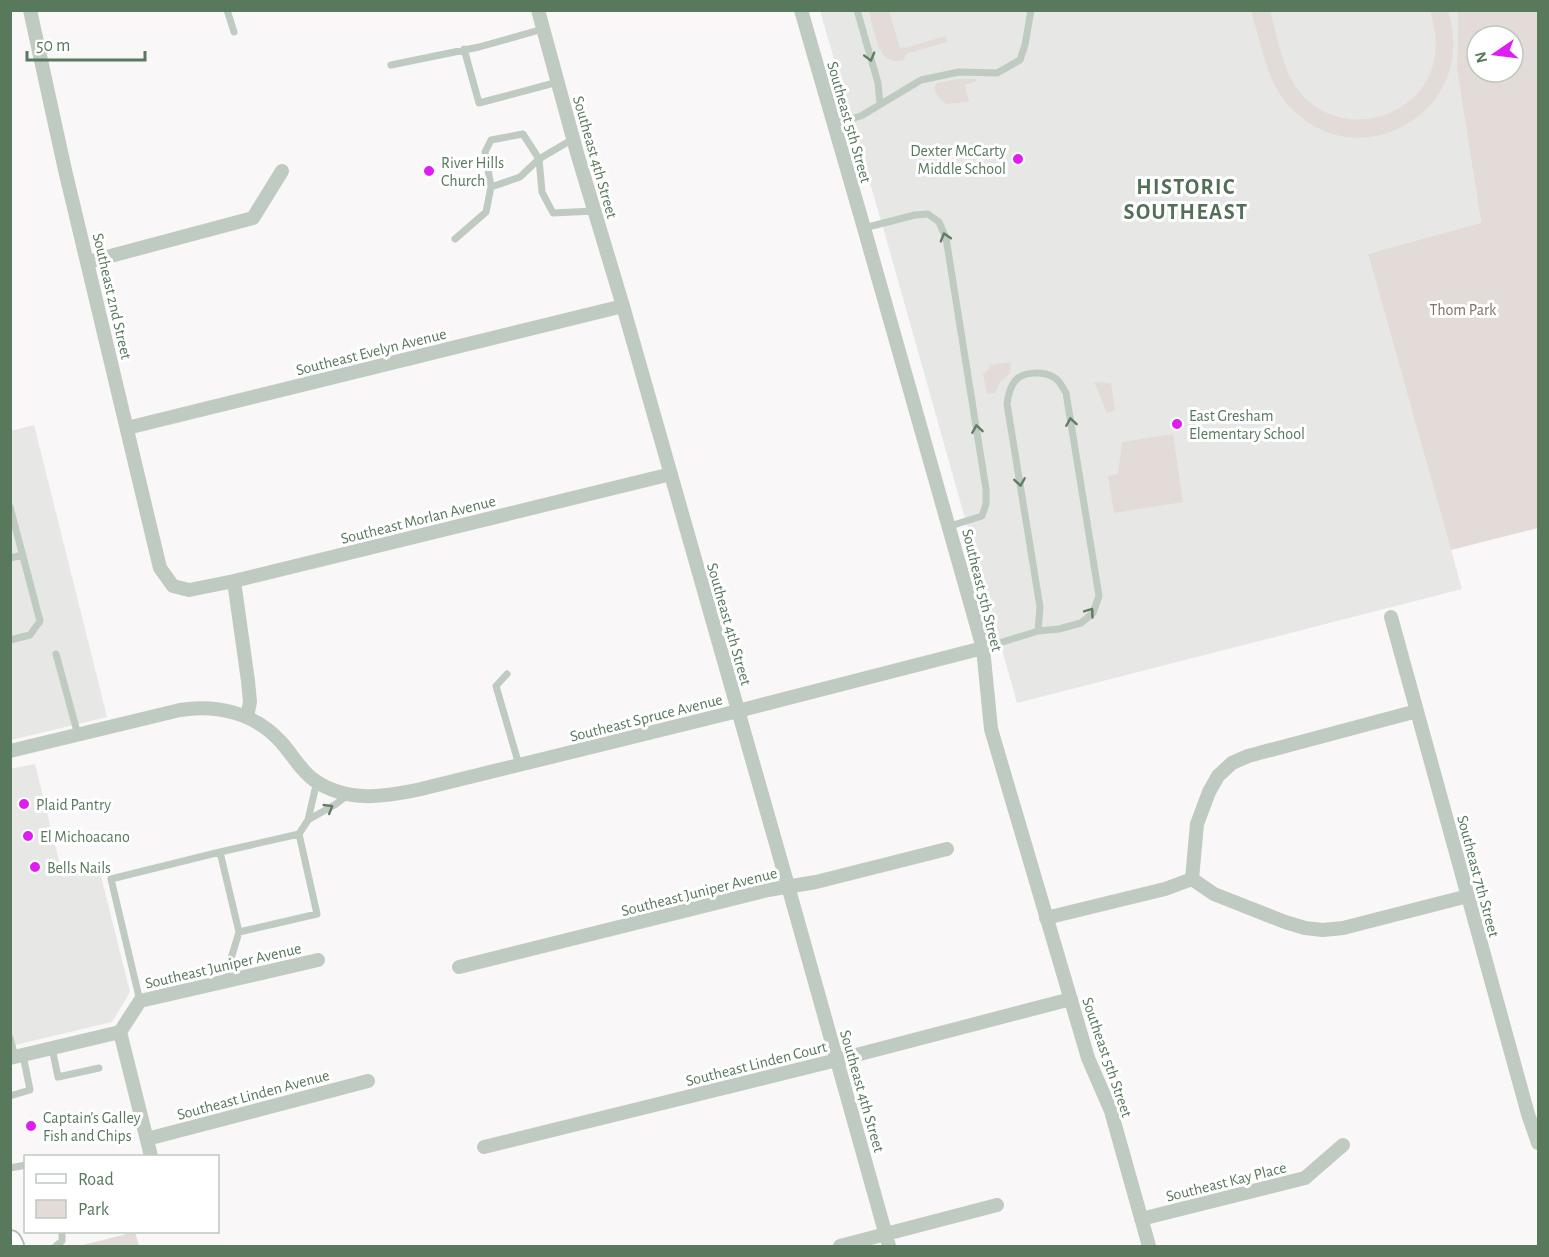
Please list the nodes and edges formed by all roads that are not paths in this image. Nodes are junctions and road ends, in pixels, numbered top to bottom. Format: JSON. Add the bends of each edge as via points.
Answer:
{"nodes":[{"id":1,"x":30,"y":10,"type":"edge"},
{"id":2,"x":227,"y":10,"type":"edge"},
{"id":3,"x":538,"y":10,"type":"edge"},
{"id":4,"x":801,"y":10,"type":"edge"},
{"id":5,"x":857,"y":10,"type":"edge"},
{"id":6,"x":1031,"y":10,"type":"edge"},
{"id":7,"x":543,"y":29,"type":"junction"},
{"id":8,"x":234,"y":32,"type":"dead end"},
{"id":9,"x":465,"y":49,"type":"junction"},
{"id":10,"x":391,"y":65,"type":"dead end"},
{"id":11,"x":558,"y":82,"type":"junction"},
{"id":12,"x":879,"y":104,"type":"junction"},
{"id":13,"x":833,"y":124,"type":"junction"},
{"id":14,"x":573,"y":139,"type":"junction"},
{"id":15,"x":539,"y":159,"type":"junction"},
{"id":16,"x":282,"y":171,"type":"dead end"},
{"id":17,"x":491,"y":187,"type":"junction"},
{"id":18,"x":594,"y":211,"type":"junction"},
{"id":19,"x":864,"y":228,"type":"junction"},
{"id":20,"x":455,"y":239,"type":"dead end"},
{"id":21,"x":88,"y":262,"type":"junction"},
{"id":22,"x":622,"y":306,"type":"junction"},
{"id":23,"x":128,"y":428,"type":"junction"},
{"id":24,"x":671,"y":474,"type":"junction"},
{"id":25,"x":10,"y":507,"type":"edge"},
{"id":26,"x":950,"y":526,"type":"junction"},
{"id":27,"x":23,"y":555,"type":"junction"},
{"id":28,"x":10,"y":558,"type":"edge"},
{"id":29,"x":234,"y":581,"type":"junction"},
{"id":30,"x":172,"y":586,"type":"joint"},
{"id":31,"x":1391,"y":617,"type":"dead end"},
{"id":32,"x":1038,"y":631,"type":"junction"},
{"id":33,"x":10,"y":640,"type":"edge"},
{"id":34,"x":983,"y":648,"type":"junction"},
{"id":35,"x":56,"y":654,"type":"dead end"},
{"id":36,"x":507,"y":675,"type":"dead end"},
{"id":37,"x":738,"y":711,"type":"junction"},
{"id":38,"x":1417,"y":711,"type":"junction"},
{"id":39,"x":247,"y":717,"type":"junction"},
{"id":40,"x":78,"y":735,"type":"junction"},
{"id":41,"x":10,"y":752,"type":"edge"},
{"id":42,"x":519,"y":765,"type":"junction"},
{"id":43,"x":317,"y":781,"type":"junction"},
{"id":44,"x":349,"y":794,"type":"junction"},
{"id":45,"x":308,"y":820,"type":"junction"},
{"id":46,"x":299,"y":834,"type":"junction"},
{"id":47,"x":947,"y":849,"type":"dead end"},
{"id":48,"x":220,"y":852,"type":"junction"},
{"id":49,"x":1192,"y":879,"type":"junction"},
{"id":50,"x":788,"y":886,"type":"junction"},
{"id":51,"x":1468,"y":896,"type":"junction"},
{"id":52,"x":1046,"y":918,"type":"junction"},
{"id":53,"x":239,"y":932,"type":"junction"},
{"id":54,"x":318,"y":960,"type":"dead end"},
{"id":55,"x":459,"y":967,"type":"dead end"},
{"id":56,"x":224,"y":982,"type":"junction"},
{"id":57,"x":1071,"y":999,"type":"junction"},
{"id":58,"x":140,"y":1001,"type":"junction"},
{"id":59,"x":120,"y":1032,"type":"junction"},
{"id":60,"x":10,"y":1038,"type":"edge"},
{"id":61,"x":52,"y":1048,"type":"junction"},
{"id":62,"x":16,"y":1057,"type":"edge"},
{"id":63,"x":837,"y":1060,"type":"junction"},
{"id":64,"x":99,"y":1068,"type":"dead end"},
{"id":65,"x":368,"y":1081,"type":"dead end"},
{"id":66,"x":10,"y":1096,"type":"edge"},
{"id":67,"x":147,"y":1139,"type":"junction"},
{"id":68,"x":1539,"y":1143,"type":"edge"},
{"id":69,"x":1343,"y":1144,"type":"dead end"},
{"id":70,"x":484,"y":1147,"type":"dead end"},
{"id":71,"x":151,"y":1155,"type":"edge"},
{"id":72,"x":998,"y":1205,"type":"dead end"},
{"id":73,"x":1141,"y":1219,"type":"junction"},
{"id":74,"x":62,"y":1233,"type":"edge"},
{"id":75,"x":887,"y":1240,"type":"edge"},
{"id":76,"x":10,"y":1242,"type":"edge"},
{"id":77,"x":12,"y":1246,"type":"edge"},
{"id":78,"x":56,"y":1246,"type":"edge"},
{"id":79,"x":840,"y":1246,"type":"edge"},
{"id":80,"x":1149,"y":1246,"type":"edge"}],
"edges":[{"from":1,"to":21,"type":"street","name":"Southeast 2nd Street"},
{"from":2,"to":8,"type":"lane"},
{"from":3,"to":7,"type":"street","name":"Southeast 4th Street"},
{"from":4,"to":13,"type":"street","name":"Southeast 5th Street"},
{"from":5,"to":12,"type":"lane","one_way":true,"via":[[878,83]]},
{"from":6,"to":12,"type":"lane","via":[[1020,60],[996,73],[959,72],[921,80]]},
{"from":7,"to":9,"type":"lane"},
{"from":7,"to":11,"type":"street","name":"Southeast 4th Street"},
{"from":9,"to":10,"type":"lane"},
{"from":9,"to":11,"type":"lane","via":[[479,103]]},
{"from":11,"to":14,"type":"street","name":"Southeast 4th Street"},
{"from":12,"to":13,"type":"lane","via":[[861,116]]},
{"from":13,"to":19,"type":"street","name":"Southeast 5th Street"},
{"from":14,"to":15,"type":"lane"},
{"from":14,"to":18,"type":"street","name":"Southeast 4th Street"},
{"from":15,"to":17,"type":"lane","via":[[520,177]]},
{"from":15,"to":17,"type":"lane","via":[[523,134],[491,140],[485,152]]},
{"from":15,"to":18,"type":"lane","via":[[542,192],[553,213]]},
{"from":16,"to":21,"type":"street","via":[[253,218]]},
{"from":17,"to":20,"type":"lane","via":[[486,212]]},
{"from":18,"to":22,"type":"street","name":"Southeast 4th Street"},
{"from":19,"to":26,"type":"street","name":"Southeast 5th Street"},
{"from":26,"to":19,"type":"lane","one_way":true,"via":[[981,516],[986,489],[946,238],[939,222],[928,214]]},
{"from":21,"to":23,"type":"street","name":"Southeast 2nd Street"},
{"from":22,"to":23,"type":"street","name":"Southeast Evelyn Avenue"},
{"from":22,"to":24,"type":"street","name":"Southeast 4th Street"},
{"from":23,"to":30,"type":"street","name":"Southeast 2nd Street","via":[[160,568]]},
{"from":24,"to":29,"type":"street","name":"Southeast Morlan Avenue"},
{"from":24,"to":37,"type":"street","name":"Southeast 4th Street"},
{"from":25,"to":27,"type":"lane"},
{"from":26,"to":34,"type":"street","name":"Southeast 5th Street"},
{"from":27,"to":28,"type":"lane"},
{"from":27,"to":33,"type":"lane","via":[[40,621],[30,635]]},
{"from":29,"to":30,"type":"street","name":"Southeast Morlan Avenue","via":[[189,590]]},
{"from":29,"to":39,"type":"street","via":[[248,681]]},
{"from":31,"to":38,"type":"street","name":"Southeast 7th Street"},
{"from":32,"to":32,"type":"lane","one_way":true,"via":[[1081,623],[1093,613],[1099,596],[1066,393],[1056,379],[1043,373],[1016,380],[1007,404],[1040,607]]},
{"from":32,"to":34,"type":"lane"},
{"from":34,"to":37,"type":"street","name":"Southeast Spruce Avenue"},
{"from":34,"to":52,"type":"street","name":"Southeast 5th Street","via":[[991,729]]},
{"from":35,"to":40,"type":"lane"},
{"from":36,"to":42,"type":"lane","via":[[496,686]]},
{"from":37,"to":42,"type":"street","name":"Southeast Spruce Avenue"},
{"from":37,"to":50,"type":"street","name":"Southeast 4th Street"},
{"from":38,"to":49,"type":"street","via":[[1232,763],[1218,776],[1197,824]]},
{"from":38,"to":51,"type":"street","name":"Southeast 7th Street"},
{"from":39,"to":40,"type":"street","via":[[213,708],[190,709]]},
{"from":39,"to":43,"type":"street","via":[[281,741],[303,771]]},
{"from":40,"to":41,"type":"street"},
{"from":42,"to":44,"type":"street","name":"Southeast Spruce Avenue","via":[[378,797]]},
{"from":43,"to":44,"type":"street","name":"Southeast Spruce Avenue"},
{"from":43,"to":45,"type":"lane"},
{"from":45,"to":44,"type":"lane","one_way":true},
{"from":45,"to":46,"type":"lane"},
{"from":46,"to":48,"type":"lane"},
{"from":46,"to":53,"type":"lane","via":[[317,914]]},
{"from":47,"to":50,"type":"street","name":"Southeast Juniper Avenue"},
{"from":48,"to":53,"type":"lane"},
{"from":48,"to":58,"type":"lane","via":[[111,879]]},
{"from":49,"to":51,"type":"street","via":[[1214,894],[1285,922],[1323,930]]},
{"from":49,"to":52,"type":"street"},
{"from":50,"to":55,"type":"street","name":"Southeast Juniper Avenue"},
{"from":50,"to":63,"type":"street","name":"Southeast 4th Street"},
{"from":51,"to":68,"type":"street","name":"Southeast 7th Street"},
{"from":52,"to":57,"type":"street","name":"Southeast 5th Street"},
{"from":53,"to":56,"type":"lane"},
{"from":54,"to":56,"type":"street","name":"Southeast Juniper Avenue"},
{"from":56,"to":58,"type":"street","name":"Southeast Juniper Avenue"},
{"from":57,"to":63,"type":"street","name":"Southeast Linden Court"},
{"from":57,"to":73,"type":"street","name":"Southeast 5th Street","via":[[1088,1058],[1111,1111]]},
{"from":58,"to":59,"type":"street","name":"Southeast Juniper Avenue"},
{"from":59,"to":61,"type":"street"},
{"from":59,"to":67,"type":"street"},
{"from":60,"to":62,"type":"lane"},
{"from":61,"to":62,"type":"street"},
{"from":61,"to":64,"type":"lane","via":[[58,1077]]},
{"from":62,"to":66,"type":"lane","via":[[30,1090]]},
{"from":63,"to":70,"type":"street","name":"Southeast Linden Court"},
{"from":63,"to":75,"type":"street","name":"Southeast 4th Street"},
{"from":65,"to":67,"type":"street","name":"Southeast Linden Avenue"},
{"from":67,"to":71,"type":"street"},
{"from":69,"to":73,"type":"street","name":"Southeast Kay Place","via":[[1305,1178]]},
{"from":72,"to":75,"type":"street"},
{"from":73,"to":80,"type":"street","name":"Southeast 5th Street"},
{"from":74,"to":78,"type":"lane","via":[[62,1241]]},
{"from":75,"to":79,"type":"street"},
{"from":76,"to":77,"type":"main road"}]}
